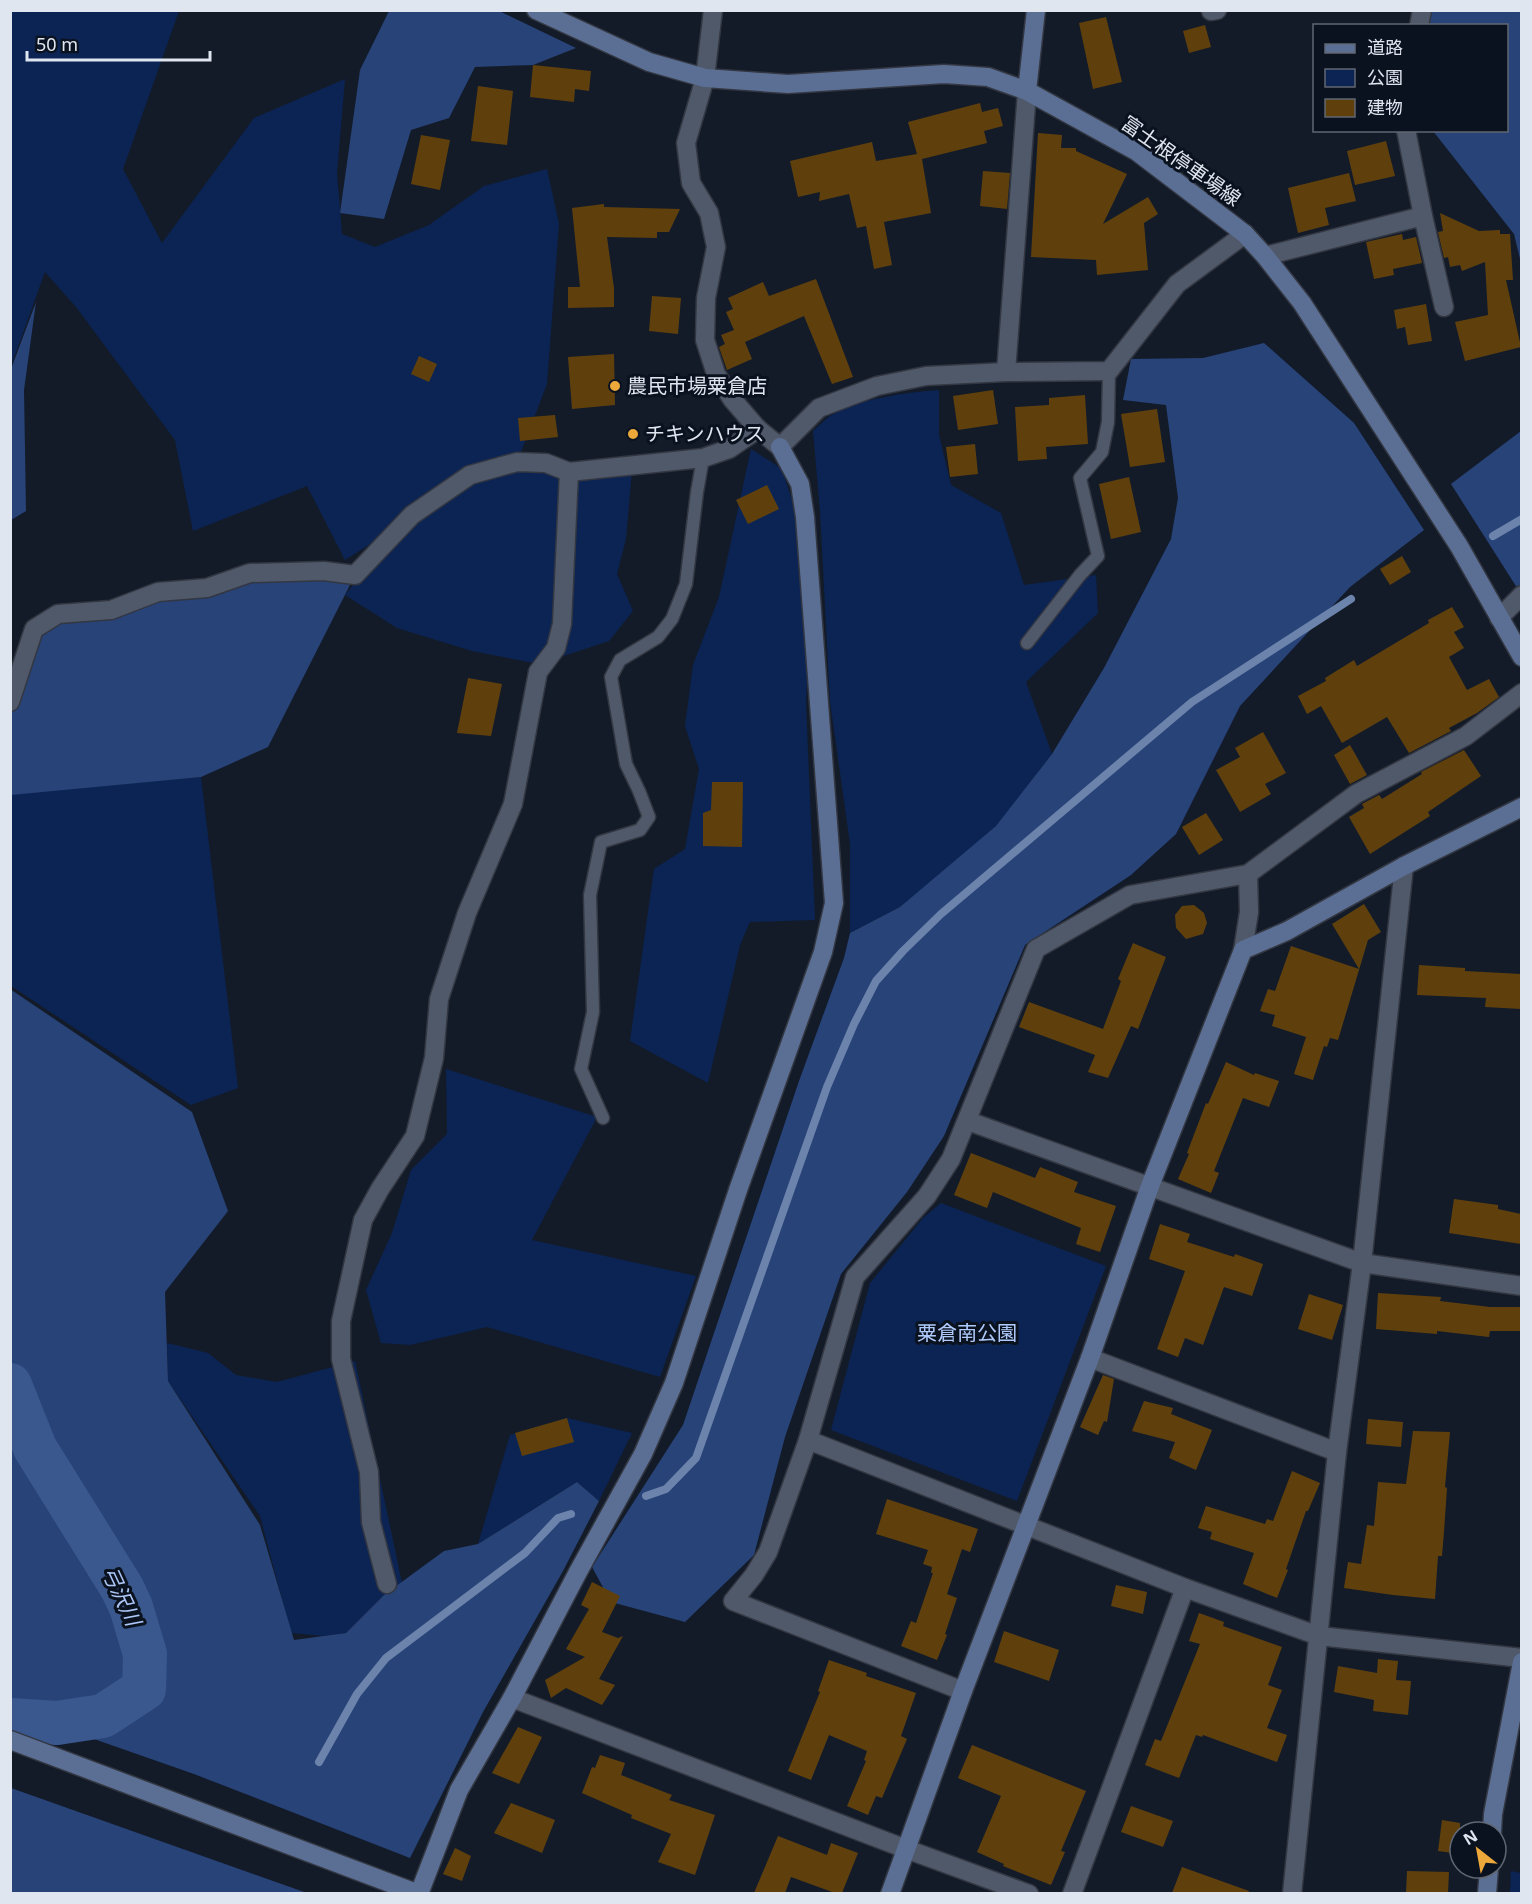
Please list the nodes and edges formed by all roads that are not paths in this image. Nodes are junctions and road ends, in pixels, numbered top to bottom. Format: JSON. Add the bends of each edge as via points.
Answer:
{"nodes":[{"id":1,"x":536,"y":10,"type":"edge"},
{"id":2,"x":712,"y":10,"type":"edge"},
{"id":3,"x":1036,"y":10,"type":"edge"},
{"id":4,"x":705,"y":78,"type":"junction"},
{"id":5,"x":1027,"y":91,"type":"junction"},
{"id":6,"x":1406,"y":132,"type":"edge"},
{"id":7,"x":1423,"y":216,"type":"junction"},
{"id":8,"x":1245,"y":234,"type":"junction"},
{"id":9,"x":1265,"y":256,"type":"junction"},
{"id":10,"x":1444,"y":307,"type":"dead end"},
{"id":11,"x":1109,"y":371,"type":"junction"},
{"id":12,"x":1006,"y":372,"type":"junction"},
{"id":13,"x":758,"y":429,"type":"junction"},
{"id":14,"x":780,"y":447,"type":"junction"},
{"id":15,"x":703,"y":458,"type":"junction"},
{"id":16,"x":569,"y":472,"type":"junction"},
{"id":17,"x":1521,"y":595,"type":"edge"},
{"id":18,"x":1499,"y":618,"type":"junction"},
{"id":19,"x":1028,"y":643,"type":"dead end"},
{"id":20,"x":1521,"y":657,"type":"edge"},
{"id":21,"x":1521,"y":693,"type":"edge"},
{"id":22,"x":10,"y":702,"type":"edge"},
{"id":23,"x":1521,"y":807,"type":"edge"},
{"id":24,"x":1404,"y":866,"type":"junction"},
{"id":25,"x":1248,"y":874,"type":"junction"},
{"id":26,"x":1243,"y":950,"type":"junction"},
{"id":27,"x":603,"y":1118,"type":"dead end"},
{"id":28,"x":968,"y":1121,"type":"junction"},
{"id":29,"x":1150,"y":1186,"type":"junction"},
{"id":30,"x":1362,"y":1263,"type":"junction"},
{"id":31,"x":1521,"y":1286,"type":"edge"},
{"id":32,"x":1090,"y":1358,"type":"junction"},
{"id":33,"x":808,"y":1440,"type":"junction"},
{"id":34,"x":1337,"y":1452,"type":"junction"},
{"id":35,"x":1026,"y":1527,"type":"junction"},
{"id":36,"x":387,"y":1584,"type":"dead end"},
{"id":37,"x":1185,"y":1588,"type":"junction"},
{"id":38,"x":1319,"y":1636,"type":"junction"},
{"id":39,"x":1521,"y":1658,"type":"edge"},
{"id":40,"x":1521,"y":1662,"type":"edge"},
{"id":41,"x":963,"y":1691,"type":"junction"},
{"id":42,"x":512,"y":1698,"type":"junction"},
{"id":43,"x":10,"y":1740,"type":"edge"},
{"id":44,"x":1493,"y":1820,"type":"edge"},
{"id":45,"x":906,"y":1849,"type":"junction"},
{"id":46,"x":419,"y":1893,"type":"edge"},
{"id":47,"x":890,"y":1893,"type":"edge"},
{"id":48,"x":1029,"y":1893,"type":"edge"},
{"id":49,"x":1072,"y":1893,"type":"edge"},
{"id":50,"x":1292,"y":1893,"type":"edge"}],
"edges":[{"from":1,"to":4,"type":"street","name":"富士根停車場線","via":[[649,62]]},
{"from":2,"to":4,"type":"street"},
{"from":3,"to":5,"type":"street"},
{"from":4,"to":5,"type":"street","name":"富士根停車場線","via":[[788,84],[944,74],[988,78]]},
{"from":4,"to":13,"type":"street","via":[[686,143],[691,183],[709,213],[716,247],[706,298],[705,340],[716,374]]},
{"from":5,"to":8,"type":"street","name":"富士根停車場線","via":[[1136,151]]},
{"from":5,"to":12,"type":"street"},
{"from":6,"to":7,"type":"street"},
{"from":7,"to":9,"type":"street"},
{"from":7,"to":10,"type":"street"},
{"from":8,"to":9,"type":"street","name":"富士根停車場線"},
{"from":8,"to":11,"type":"street","via":[[1177,284]]},
{"from":9,"to":18,"type":"street","name":"富士根停車場線","via":[[1302,303],[1459,546]]},
{"from":11,"to":12,"type":"street"},
{"from":11,"to":19,"type":"lane","via":[[1108,422],[1102,452],[1080,478],[1098,556]]},
{"from":12,"to":14,"type":"street","via":[[926,376],[878,386],[819,408]]},
{"from":13,"to":14,"type":"street"},
{"from":13,"to":15,"type":"street","via":[[729,449]]},
{"from":14,"to":42,"type":"street","via":[[800,484],[805,517],[834,903],[823,952],[674,1383],[643,1454]]},
{"from":15,"to":16,"type":"street"},
{"from":15,"to":27,"type":"lane","via":[[686,584],[672,619],[658,637],[620,660],[611,677],[626,764],[649,817],[640,830],[601,842],[590,896],[593,1012],[581,1069]]},
{"from":16,"to":22,"type":"street","via":[[546,463],[517,462],[470,476],[412,514],[355,575],[324,571],[250,573],[207,588],[158,592],[111,610],[58,614],[34,629]]},
{"from":16,"to":36,"type":"street","via":[[562,624],[556,648],[538,672],[513,804],[467,913],[440,999],[434,1058],[415,1136],[363,1220],[341,1322],[341,1359],[369,1472],[372,1522]]},
{"from":17,"to":18,"type":"street"},
{"from":18,"to":20,"type":"street","name":"富士根停車場線"},
{"from":21,"to":25,"type":"street","via":[[1466,736],[1356,794]]},
{"from":23,"to":24,"type":"street"},
{"from":24,"to":26,"type":"street","via":[[1287,931]]},
{"from":24,"to":30,"type":"street"},
{"from":25,"to":26,"type":"street","via":[[1249,912]]},
{"from":25,"to":28,"type":"street","via":[[1130,895],[1035,949]]},
{"from":26,"to":29,"type":"street"},
{"from":28,"to":29,"type":"street"},
{"from":28,"to":33,"type":"street","via":[[951,1159],[927,1196],[855,1277]]},
{"from":29,"to":30,"type":"street"},
{"from":29,"to":32,"type":"street"},
{"from":30,"to":31,"type":"street"},
{"from":30,"to":34,"type":"street"},
{"from":32,"to":34,"type":"street"},
{"from":32,"to":35,"type":"street"},
{"from":33,"to":35,"type":"street"},
{"from":33,"to":41,"type":"street","via":[[768,1552],[733,1601]]},
{"from":34,"to":38,"type":"street"},
{"from":35,"to":37,"type":"street"},
{"from":35,"to":41,"type":"street"},
{"from":37,"to":38,"type":"street"},
{"from":37,"to":49,"type":"street"},
{"from":38,"to":39,"type":"street"},
{"from":38,"to":50,"type":"street"},
{"from":40,"to":44,"type":"street"},
{"from":41,"to":45,"type":"street"},
{"from":42,"to":45,"type":"street"},
{"from":42,"to":46,"type":"street","via":[[459,1790]]},
{"from":43,"to":46,"type":"street"},
{"from":45,"to":47,"type":"street"},
{"from":45,"to":48,"type":"street"}]}
